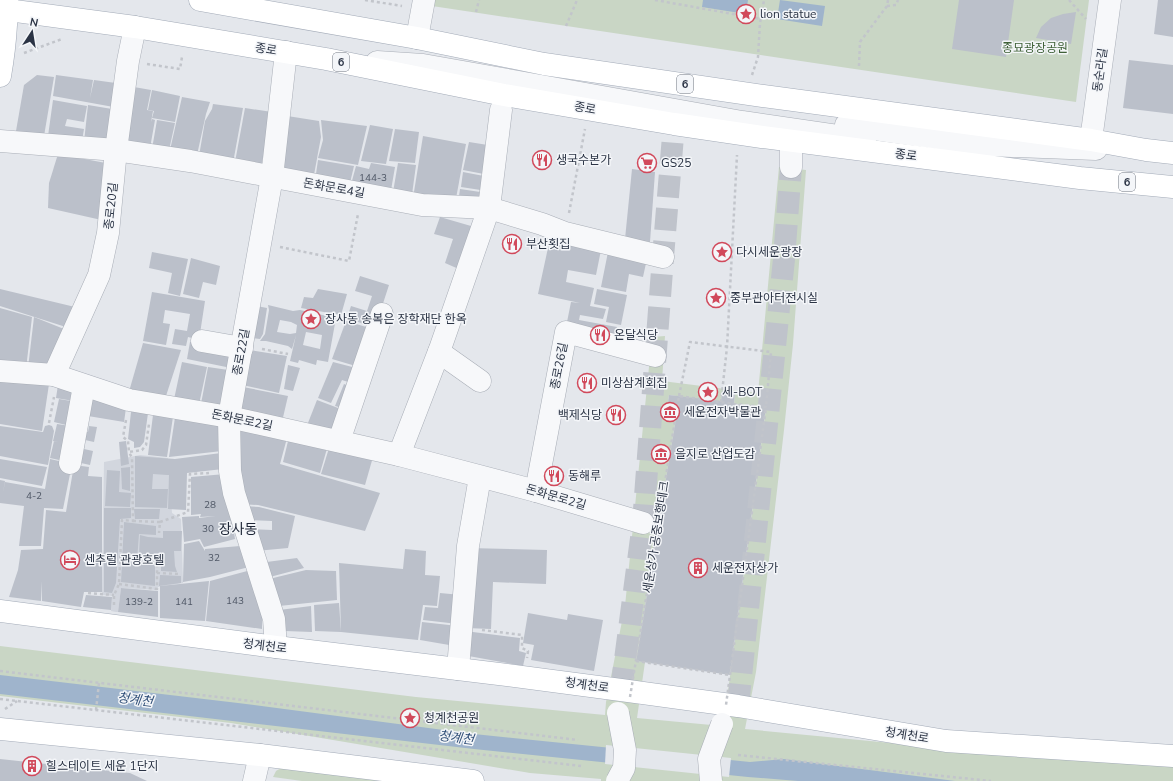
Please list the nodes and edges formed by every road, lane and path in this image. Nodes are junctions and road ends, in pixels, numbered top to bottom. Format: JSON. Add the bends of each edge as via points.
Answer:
{"nodes":[{"id":1,"x":200,"y":0,"type":"edge"},
{"id":2,"x":365,"y":0,"type":"edge"},
{"id":3,"x":479,"y":0,"type":"edge"},
{"id":4,"x":577,"y":0,"type":"edge"},
{"id":5,"x":655,"y":0,"type":"edge"},
{"id":6,"x":764,"y":0,"type":"edge"},
{"id":7,"x":888,"y":0,"type":"edge"},
{"id":8,"x":898,"y":0,"type":"edge"},
{"id":9,"x":1069,"y":0,"type":"edge"},
{"id":10,"x":1110,"y":0,"type":"edge"},
{"id":11,"x":423,"y":5,"type":"edge"},
{"id":12,"x":4,"y":6,"type":"edge"},
{"id":13,"x":887,"y":6,"type":"junction"},
{"id":14,"x":476,"y":12,"type":"dead end"},
{"id":15,"x":761,"y":18,"type":"junction"},
{"id":16,"x":1087,"y":20,"type":"dead end"},
{"id":17,"x":566,"y":26,"type":"dead end"},
{"id":18,"x":135,"y":27,"type":"junction"},
{"id":19,"x":63,"y":38,"type":"dead end"},
{"id":20,"x":417,"y":38,"type":"junction"},
{"id":21,"x":4,"y":47,"type":"junction"},
{"id":22,"x":286,"y":52,"type":"junction"},
{"id":23,"x":182,"y":57,"type":"dead end"},
{"id":24,"x":326,"y":59,"type":"junction"},
{"id":25,"x":128,"y":61,"type":"junction"},
{"id":26,"x":544,"y":64,"type":"junction"},
{"id":27,"x":858,"y":66,"type":"dead end"},
{"id":28,"x":0,"y":76,"type":"edge"},
{"id":29,"x":750,"y":81,"type":"dead end"},
{"id":30,"x":501,"y":110,"type":"dead end"},
{"id":31,"x":586,"y":123,"type":"dead end"},
{"id":32,"x":791,"y":140,"type":"junction"},
{"id":33,"x":1091,"y":140,"type":"junction"},
{"id":34,"x":0,"y":141,"type":"edge"},
{"id":35,"x":116,"y":150,"type":"junction"},
{"id":36,"x":1146,"y":150,"type":"junction"},
{"id":37,"x":1173,"y":153,"type":"edge"},
{"id":38,"x":737,"y":154,"type":"dead end"},
{"id":39,"x":974,"y":163,"type":"junction"},
{"id":40,"x":791,"y":167,"type":"tunnel mouth"},
{"id":41,"x":272,"y":177,"type":"junction"},
{"id":42,"x":1173,"y":187,"type":"edge"},
{"id":43,"x":361,"y":194,"type":"junction"},
{"id":44,"x":489,"y":208,"type":"junction"},
{"id":45,"x":564,"y":233,"type":"junction"},
{"id":46,"x":260,"y":242,"type":"junction"},
{"id":47,"x":663,"y":257,"type":"dead end"},
{"id":48,"x":382,"y":314,"type":"dead end"},
{"id":49,"x":202,"y":341,"type":"dead end"},
{"id":50,"x":242,"y":347,"type":"junction"},
{"id":51,"x":727,"y":347,"type":"junction"},
{"id":52,"x":438,"y":352,"type":"junction"},
{"id":53,"x":288,"y":354,"type":"dead end"},
{"id":54,"x":655,"y":356,"type":"dead end"},
{"id":55,"x":0,"y":371,"type":"edge"},
{"id":56,"x":56,"y":376,"type":"junction"},
{"id":57,"x":480,"y":381,"type":"dead end"},
{"id":58,"x":84,"y":386,"type":"junction"},
{"id":59,"x":679,"y":396,"type":"junction"},
{"id":60,"x":129,"y":400,"type":"junction"},
{"id":61,"x":721,"y":402,"type":"junction"},
{"id":62,"x":152,"y":404,"type":"junction"},
{"id":63,"x":766,"y":407,"type":"junction"},
{"id":64,"x":229,"y":417,"type":"junction"},
{"id":65,"x":49,"y":423,"type":"dead end"},
{"id":66,"x":339,"y":441,"type":"junction"},
{"id":67,"x":129,"y":452,"type":"junction"},
{"id":68,"x":399,"y":455,"type":"junction"},
{"id":69,"x":70,"y":463,"type":"dead end"},
{"id":70,"x":230,"y":471,"type":"junction"},
{"id":71,"x":480,"y":476,"type":"junction"},
{"id":72,"x":536,"y":491,"type":"junction"},
{"id":73,"x":133,"y":521,"type":"junction"},
{"id":74,"x":160,"y":522,"type":"junction"},
{"id":75,"x":643,"y":523,"type":"dead end"},
{"id":76,"x":159,"y":533,"type":"dead end"},
{"id":77,"x":157,"y":560,"type":"dead end"},
{"id":78,"x":157,"y":573,"type":"junction"},
{"id":79,"x":181,"y":574,"type":"dead end"},
{"id":80,"x":119,"y":584,"type":"junction"},
{"id":81,"x":88,"y":593,"type":"dead end"},
{"id":82,"x":114,"y":595,"type":"junction"},
{"id":83,"x":0,"y":611,"type":"edge"},
{"id":84,"x":113,"y":626,"type":"junction"},
{"id":85,"x":461,"y":628,"type":"junction"},
{"id":86,"x":276,"y":647,"type":"junction"},
{"id":87,"x":636,"y":661,"type":"junction"},
{"id":88,"x":458,"y":669,"type":"junction"},
{"id":89,"x":0,"y":672,"type":"edge"},
{"id":90,"x":730,"y":676,"type":"junction"},
{"id":91,"x":524,"y":677,"type":"junction"},
{"id":92,"x":99,"y":683,"type":"junction"},
{"id":93,"x":0,"y":699,"type":"edge"},
{"id":94,"x":18,"y":701,"type":"junction"},
{"id":95,"x":623,"y":702,"type":"junction"},
{"id":96,"x":96,"y":710,"type":"junction"},
{"id":97,"x":0,"y":712,"type":"edge"},
{"id":98,"x":724,"y":717,"type":"joint"},
{"id":99,"x":0,"y":729,"type":"edge"},
{"id":100,"x":578,"y":740,"type":"dead end"},
{"id":101,"x":738,"y":755,"type":"dead end"},
{"id":102,"x":260,"y":756,"type":"junction"},
{"id":103,"x":1173,"y":756,"type":"edge"},
{"id":104,"x":581,"y":766,"type":"dead end"},
{"id":105,"x":254,"y":781,"type":"edge"},
{"id":106,"x":473,"y":781,"type":"edge"},
{"id":107,"x":617,"y":781,"type":"edge"},
{"id":108,"x":711,"y":781,"type":"edge"},
{"id":109,"x":991,"y":781,"type":"edge"}],
"edges":[{"from":1,"to":20,"type":"main road","number":"6"},
{"from":2,"to":11,"type":"path"},
{"from":3,"to":14,"type":"path"},
{"from":4,"to":17,"type":"path"},
{"from":5,"to":15,"type":"path"},
{"from":6,"to":15,"type":"path"},
{"from":7,"to":13,"type":"path"},
{"from":8,"to":13,"type":"path","via":[[896,5]]},
{"from":9,"to":16,"type":"path"},
{"from":10,"to":33,"type":"street","name":"동순라길"},
{"from":11,"to":20,"type":"street"},
{"from":12,"to":18,"type":"main road","name":"종로","number":"6"},
{"from":12,"to":21,"type":"main road"},
{"from":13,"to":27,"type":"path","via":[[860,42]]},
{"from":15,"to":29,"type":"path","via":[[758,57]]},
{"from":18,"to":22,"type":"main road","name":"종로","number":"6"},
{"from":18,"to":25,"type":"street","name":"종로20길"},
{"from":19,"to":21,"type":"path","via":[[24,53]]},
{"from":20,"to":26,"type":"main road","number":"6"},
{"from":21,"to":28,"type":"main road"},
{"from":22,"to":24,"type":"main road","name":"종로","number":"6"},
{"from":22,"to":41,"type":"street","name":"종로22길"},
{"from":23,"to":25,"type":"path","via":[[180,70]]},
{"from":24,"to":32,"type":"main road","name":"종로","number":"6","via":[[504,95],[674,124]]},
{"from":24,"to":39,"type":"street","via":[[423,65],[742,122],[877,141]]},
{"from":25,"to":35,"type":"street","name":"종로20길"},
{"from":26,"to":33,"type":"main road","number":"6"},
{"from":26,"to":36,"type":"street","via":[[680,99],[979,144]]},
{"from":30,"to":44,"type":"street"},
{"from":31,"to":45,"type":"path"},
{"from":32,"to":39,"type":"main road","name":"종로","number":"6"},
{"from":32,"to":40,"type":"street"},
{"from":33,"to":36,"type":"main road","number":"6"},
{"from":34,"to":35,"type":"street","name":"돈화문로4길"},
{"from":35,"to":41,"type":"street","name":"돈화문로4길"},
{"from":35,"to":56,"type":"street","name":"종로20길","via":[[108,233],[99,275]]},
{"from":36,"to":37,"type":"main road","number":"6"},
{"from":38,"to":51,"type":"path"},
{"from":39,"to":42,"type":"main road","name":"종로","number":"6","via":[[1080,178]]},
{"from":41,"to":43,"type":"street","name":"돈화문로4길"},
{"from":41,"to":46,"type":"street","name":"종로22길"},
{"from":43,"to":44,"type":"street","name":"돈화문로4길","via":[[422,205]]},
{"from":43,"to":46,"type":"path","via":[[349,261]]},
{"from":44,"to":45,"type":"street","name":"돈화문로4길"},
{"from":44,"to":52,"type":"street"},
{"from":45,"to":47,"type":"street","name":"돈화문로4길"},
{"from":46,"to":50,"type":"street","name":"종로22길"},
{"from":48,"to":66,"type":"street"},
{"from":49,"to":50,"type":"street"},
{"from":50,"to":53,"type":"path"},
{"from":50,"to":64,"type":"street","name":"종로22길"},
{"from":51,"to":59,"type":"path","name":"세운상가 공중보행데크","via":[[690,342]]},
{"from":51,"to":61,"type":"path"},
{"from":51,"to":63,"type":"path","via":[[771,352]]},
{"from":52,"to":57,"type":"street"},
{"from":52,"to":68,"type":"street"},
{"from":54,"to":72,"type":"street","name":"종로26길","via":[[566,332]]},
{"from":55,"to":56,"type":"street","name":"돈화문로2길"},
{"from":56,"to":58,"type":"street","name":"돈화문로2길"},
{"from":56,"to":65,"type":"path"},
{"from":58,"to":60,"type":"street","name":"돈화문로2길"},
{"from":58,"to":69,"type":"street"},
{"from":59,"to":61,"type":"path","bridge":true},
{"from":59,"to":87,"type":"path","name":"세운상가 공중보행데크","bridge":true},
{"from":60,"to":62,"type":"street","name":"돈화문로2길"},
{"from":60,"to":67,"type":"path","via":[[123,437],[128,441]]},
{"from":61,"to":63,"type":"path","bridge":true},
{"from":62,"to":64,"type":"street","name":"돈화문로2길"},
{"from":62,"to":67,"type":"path","via":[[146,446],[142,450]]},
{"from":63,"to":90,"type":"path","bridge":true},
{"from":64,"to":66,"type":"street","name":"돈화문로2길"},
{"from":64,"to":70,"type":"street","name":"종로22길"},
{"from":66,"to":68,"type":"street","name":"돈화문로2길"},
{"from":67,"to":73,"type":"path","via":[[132,458]]},
{"from":68,"to":71,"type":"street","name":"돈화문로2길"},
{"from":70,"to":74,"type":"path","via":[[190,474],[188,512]]},
{"from":70,"to":86,"type":"street","name":"종로22길","via":[[234,493],[274,619]]},
{"from":71,"to":72,"type":"street","name":"돈화문로2길"},
{"from":71,"to":85,"type":"street","via":[[468,546]]},
{"from":72,"to":75,"type":"street","name":"돈화문로2길"},
{"from":73,"to":74,"type":"path"},
{"from":73,"to":80,"type":"path","via":[[122,520]]},
{"from":74,"to":76,"type":"path"},
{"from":77,"to":78,"type":"path"},
{"from":78,"to":79,"type":"path"},
{"from":78,"to":80,"type":"path","via":[[157,589]]},
{"from":80,"to":82,"type":"path"},
{"from":81,"to":82,"type":"path"},
{"from":82,"to":84,"type":"path"},
{"from":83,"to":84,"type":"main road","name":"청계천로"},
{"from":84,"to":86,"type":"main road","name":"청계천로"},
{"from":85,"to":88,"type":"street"},
{"from":85,"to":91,"type":"path","via":[[522,635],[522,648],[528,651]]},
{"from":86,"to":88,"type":"main road","name":"청계천로"},
{"from":87,"to":90,"type":"path"},
{"from":87,"to":95,"type":"path","name":"세운상가 공중보행데크","bridge":true},
{"from":88,"to":91,"type":"main road","name":"청계천로"},
{"from":89,"to":92,"type":"path"},
{"from":90,"to":98,"type":"path","bridge":true},
{"from":91,"to":95,"type":"main road","name":"청계천로"},
{"from":92,"to":96,"type":"path"},
{"from":92,"to":100,"type":"path"},
{"from":93,"to":94,"type":"path"},
{"from":94,"to":96,"type":"path"},
{"from":94,"to":97,"type":"path"},
{"from":95,"to":103,"type":"main road","name":"청계천로","via":[[738,706],[946,741]]},
{"from":95,"to":107,"type":"street","bridge":true,"via":[[624,768]]},
{"from":96,"to":104,"type":"path"},
{"from":98,"to":108,"type":"street","bridge":true,"via":[[709,759]]},
{"from":99,"to":102,"type":"main road"},
{"from":101,"to":109,"type":"path"},
{"from":102,"to":105,"type":"street"},
{"from":102,"to":106,"type":"main road"}]}
